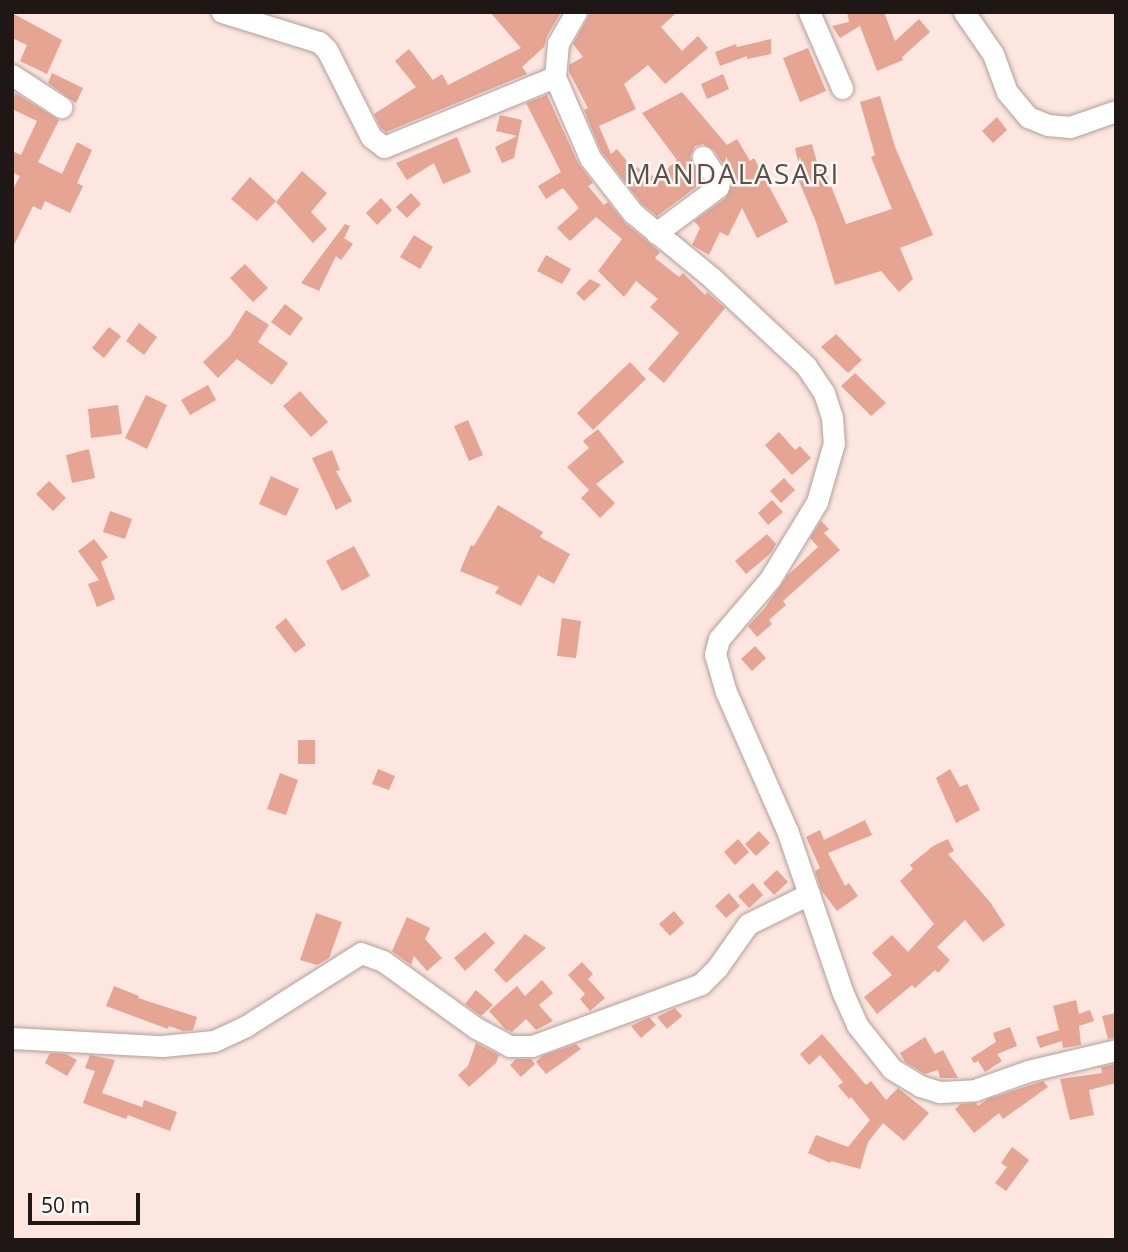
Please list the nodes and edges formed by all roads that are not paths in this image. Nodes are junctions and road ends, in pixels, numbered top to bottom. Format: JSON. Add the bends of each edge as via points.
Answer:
{"nodes":[{"id":1,"x":222,"y":12,"type":"edge"},
{"id":2,"x":576,"y":12,"type":"edge"},
{"id":3,"x":809,"y":12,"type":"edge"},
{"id":4,"x":964,"y":12,"type":"edge"},
{"id":5,"x":12,"y":75,"type":"edge"},
{"id":6,"x":555,"y":77,"type":"junction"},
{"id":7,"x":842,"y":88,"type":"dead end"},
{"id":8,"x":61,"y":107,"type":"dead end"},
{"id":9,"x":1116,"y":111,"type":"edge"},
{"id":10,"x":703,"y":157,"type":"dead end"},
{"id":11,"x":656,"y":233,"type":"junction"},
{"id":12,"x":809,"y":894,"type":"junction"},
{"id":13,"x":12,"y":1038,"type":"edge"},
{"id":14,"x":1116,"y":1051,"type":"edge"}],
"edges":[{"from":1,"to":6,"type":"street","via":[[319,42],[372,137],[384,147]]},
{"from":2,"to":6,"type":"street","via":[[558,43]]},
{"from":3,"to":7,"type":"street"},
{"from":4,"to":9,"type":"street","via":[[993,54],[1007,92],[1028,117],[1070,127]]},
{"from":5,"to":8,"type":"street"},
{"from":6,"to":11,"type":"street","via":[[590,159],[633,213]]},
{"from":10,"to":11,"type":"street","via":[[718,187]]},
{"from":11,"to":12,"type":"street","via":[[806,366],[824,393],[832,417],[834,443],[817,502],[770,579],[719,639],[715,654],[726,692],[787,830]]},
{"from":12,"to":13,"type":"street","via":[[748,924],[701,984],[521,1048],[476,1028],[383,961],[361,953],[246,1026],[194,1046]]},
{"from":12,"to":14,"type":"street","via":[[857,1025],[892,1069],[920,1086],[940,1092],[975,1090],[1028,1071]]}]}
